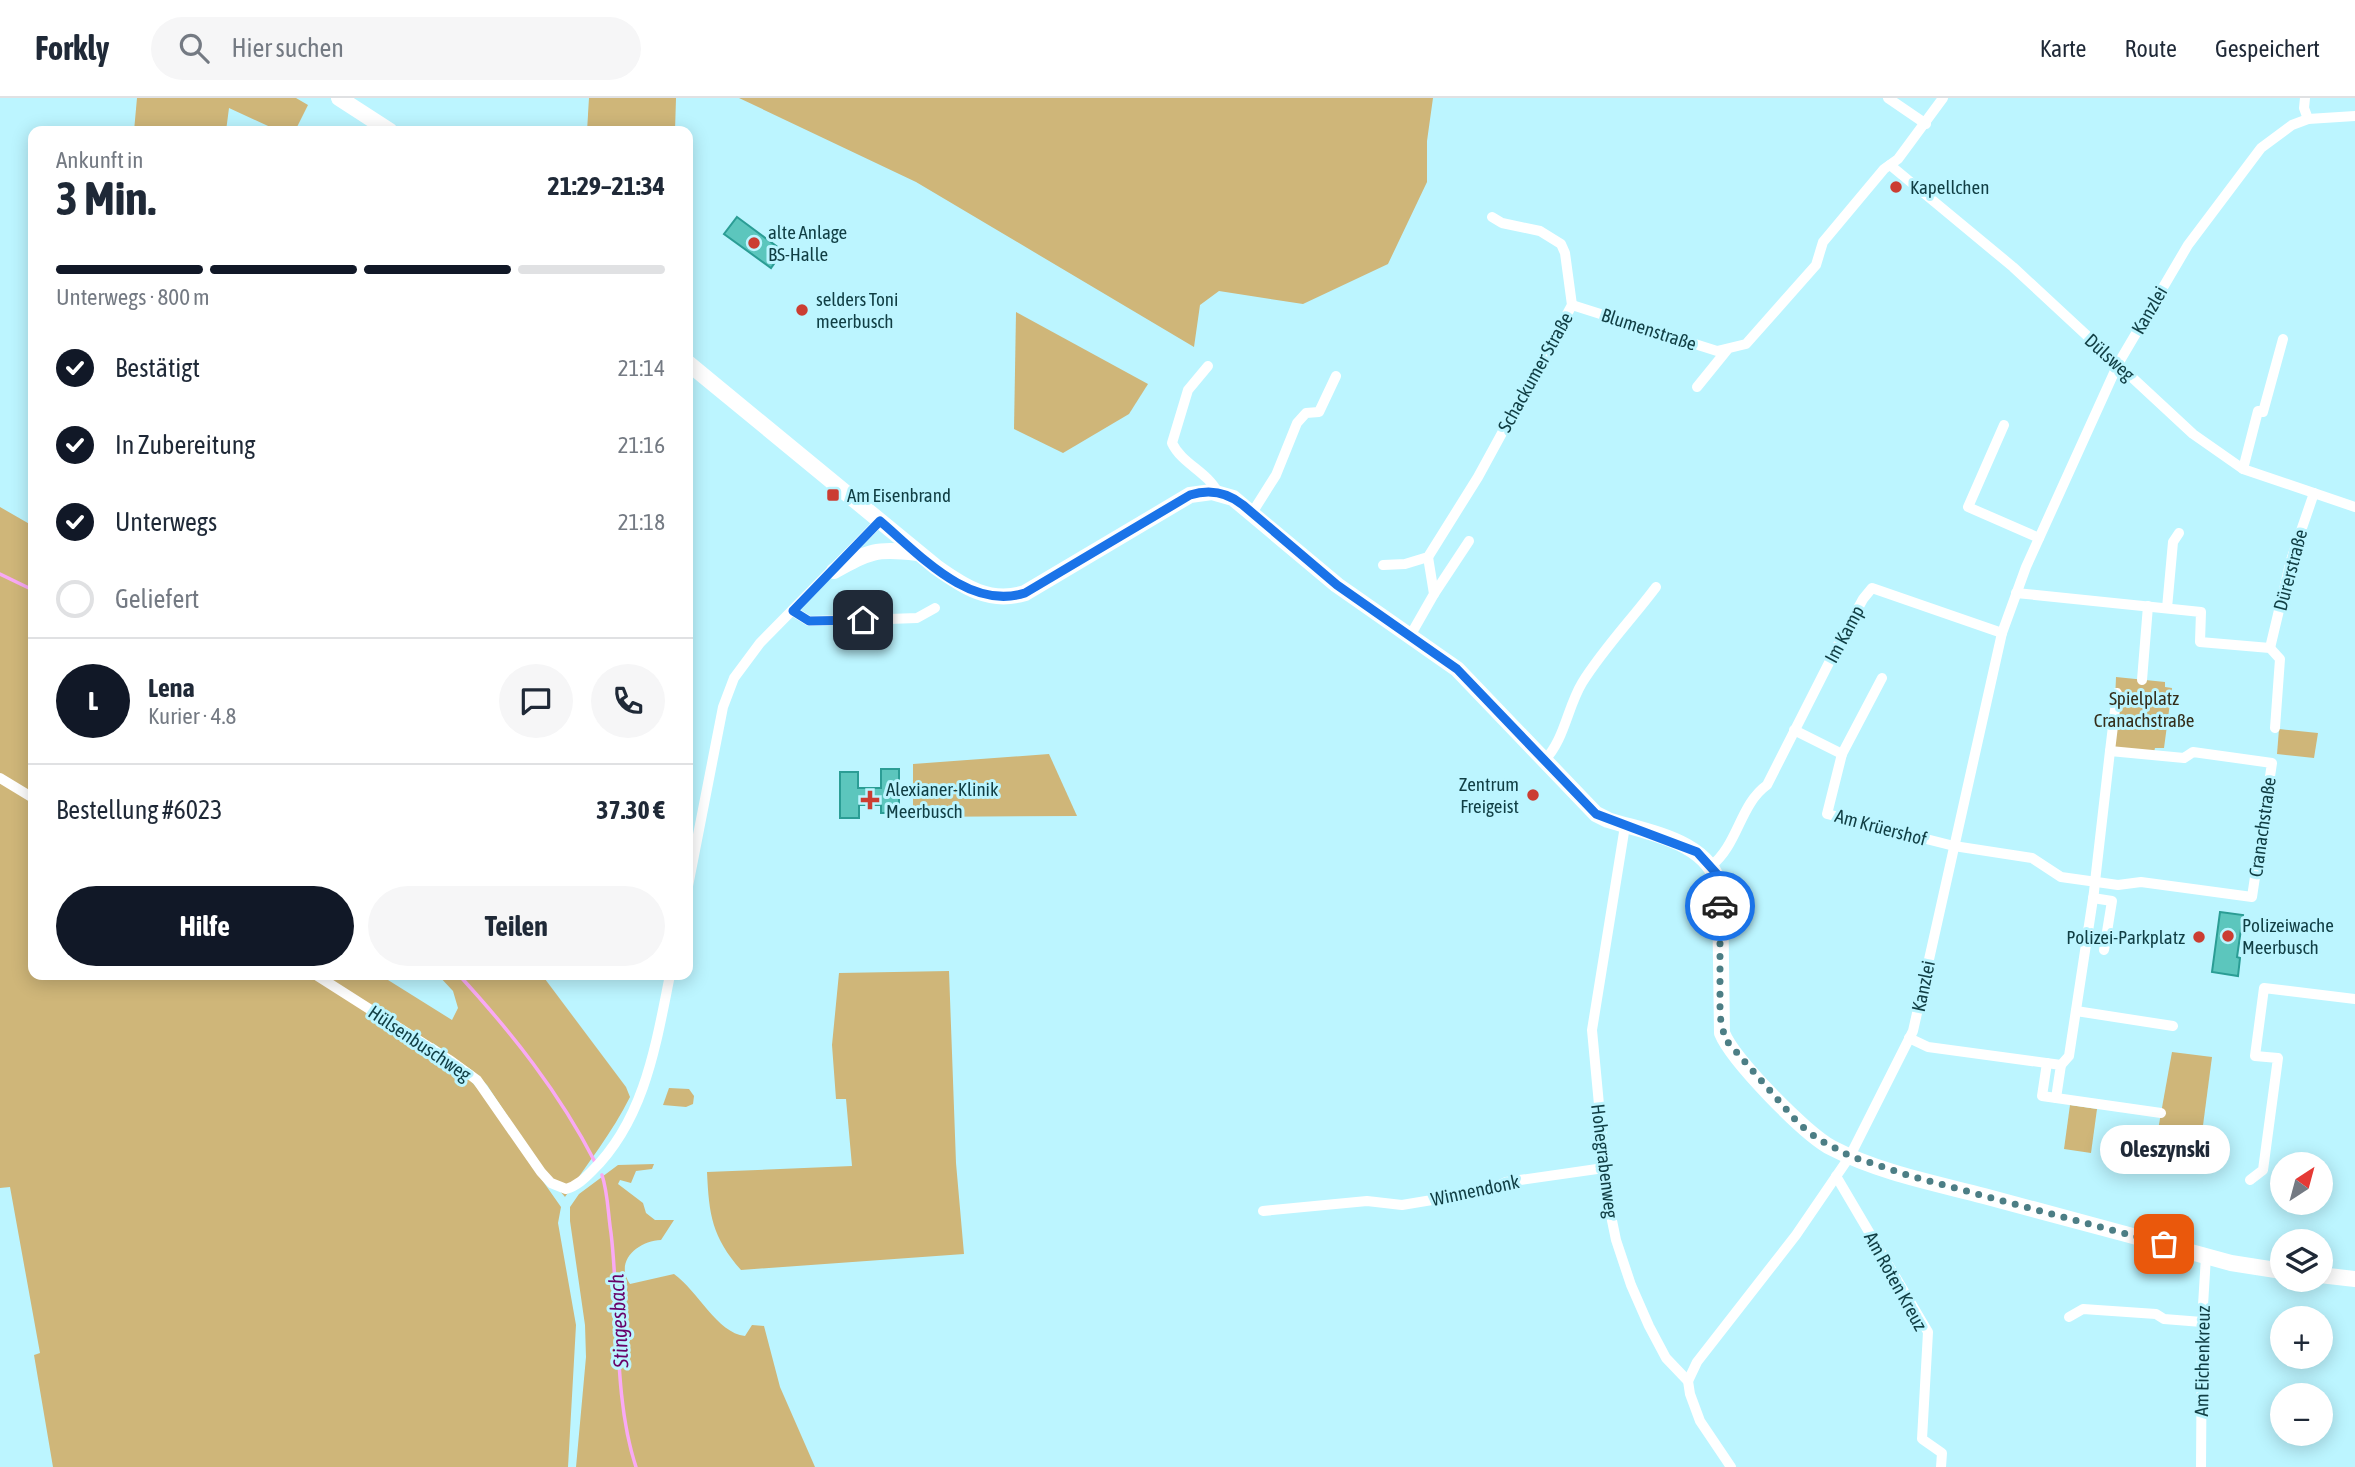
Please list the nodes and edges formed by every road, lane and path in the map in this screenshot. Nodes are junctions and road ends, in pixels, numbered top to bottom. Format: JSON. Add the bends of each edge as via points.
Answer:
{"nodes":[{"id":1,"x":339,"y":98,"type":"edge"},
{"id":2,"x":1888,"y":98,"type":"edge"},
{"id":3,"x":1943,"y":98,"type":"edge"},
{"id":4,"x":2305,"y":98,"type":"edge"},
{"id":5,"x":2355,"y":116,"type":"edge"},
{"id":6,"x":2308,"y":120,"type":"junction"},
{"id":7,"x":1926,"y":124,"type":"junction"},
{"id":8,"x":382,"y":126,"type":"edge"},
{"id":9,"x":1890,"y":165,"type":"junction"},
{"id":10,"x":1492,"y":217,"type":"dead end"},
{"id":11,"x":1572,"y":305,"type":"junction"},
{"id":12,"x":2283,"y":339,"type":"dead end"},
{"id":13,"x":1727,"y":350,"type":"junction"},
{"id":14,"x":2118,"y":364,"type":"junction"},
{"id":15,"x":1208,"y":366,"type":"dead end"},
{"id":16,"x":693,"y":367,"type":"edge"},
{"id":17,"x":1336,"y":376,"type":"dead end"},
{"id":18,"x":1697,"y":387,"type":"dead end"},
{"id":19,"x":2004,"y":425,"type":"dead end"},
{"id":20,"x":2243,"y":469,"type":"junction"},
{"id":21,"x":1218,"y":493,"type":"junction"},
{"id":22,"x":2314,"y":493,"type":"junction"},
{"id":23,"x":2355,"y":507,"type":"edge"},
{"id":24,"x":1252,"y":513,"type":"junction"},
{"id":25,"x":880,"y":521,"type":"junction"},
{"id":26,"x":2179,"y":533,"type":"dead end"},
{"id":27,"x":2039,"y":538,"type":"junction"},
{"id":28,"x":1469,"y":541,"type":"dead end"},
{"id":29,"x":919,"y":553,"type":"junction"},
{"id":30,"x":1428,"y":557,"type":"junction"},
{"id":31,"x":1383,"y":565,"type":"dead end"},
{"id":32,"x":834,"y":570,"type":"junction"},
{"id":33,"x":1656,"y":587,"type":"dead end"},
{"id":34,"x":2016,"y":593,"type":"junction"},
{"id":35,"x":1434,"y":594,"type":"junction"},
{"id":36,"x":2148,"y":606,"type":"junction"},
{"id":37,"x":935,"y":608,"type":"dead end"},
{"id":38,"x":2168,"y":608,"type":"junction"},
{"id":39,"x":793,"y":611,"type":"junction"},
{"id":40,"x":2002,"y":633,"type":"junction"},
{"id":41,"x":1410,"y":636,"type":"junction"},
{"id":42,"x":2270,"y":648,"type":"junction"},
{"id":43,"x":1882,"y":678,"type":"dead end"},
{"id":44,"x":2142,"y":680,"type":"dead end"},
{"id":45,"x":2117,"y":693,"type":"dead end"},
{"id":46,"x":2275,"y":728,"type":"dead end"},
{"id":47,"x":1794,"y":730,"type":"junction"},
{"id":48,"x":2110,"y":751,"type":"junction"},
{"id":49,"x":1842,"y":754,"type":"junction"},
{"id":50,"x":1544,"y":761,"type":"junction"},
{"id":51,"x":0,"y":778,"type":"edge"},
{"id":52,"x":28,"y":796,"type":"edge"},
{"id":53,"x":1625,"y":826,"type":"junction"},
{"id":54,"x":1954,"y":846,"type":"junction"},
{"id":55,"x":693,"y":862,"type":"edge"},
{"id":56,"x":1712,"y":866,"type":"junction"},
{"id":57,"x":2095,"y":881,"type":"junction"},
{"id":58,"x":2093,"y":898,"type":"junction"},
{"id":59,"x":2104,"y":950,"type":"dead end"},
{"id":60,"x":324,"y":980,"type":"edge"},
{"id":61,"x":669,"y":980,"type":"edge"},
{"id":62,"x":2355,"y":999,"type":"edge"},
{"id":63,"x":2076,"y":1011,"type":"junction"},
{"id":64,"x":2174,"y":1026,"type":"dead end"},
{"id":65,"x":1909,"y":1038,"type":"junction"},
{"id":66,"x":2047,"y":1063,"type":"junction"},
{"id":67,"x":2061,"y":1065,"type":"junction"},
{"id":68,"x":2056,"y":1098,"type":"junction"},
{"id":69,"x":2161,"y":1113,"type":"dead end"},
{"id":70,"x":1850,"y":1156,"type":"junction"},
{"id":71,"x":1604,"y":1168,"type":"junction"},
{"id":72,"x":1836,"y":1176,"type":"junction"},
{"id":73,"x":2250,"y":1180,"type":"dead end"},
{"id":74,"x":1264,"y":1211,"type":"dead end"},
{"id":75,"x":2206,"y":1256,"type":"junction"},
{"id":76,"x":2270,"y":1269,"type":"edge"},
{"id":77,"x":2333,"y":1276,"type":"edge"},
{"id":78,"x":2355,"y":1279,"type":"edge"},
{"id":79,"x":2069,"y":1317,"type":"dead end"},
{"id":80,"x":2202,"y":1322,"type":"junction"},
{"id":81,"x":1688,"y":1381,"type":"junction"},
{"id":82,"x":1731,"y":1467,"type":"edge"},
{"id":83,"x":1941,"y":1467,"type":"edge"},
{"id":84,"x":2201,"y":1467,"type":"edge"}],
"edges":[{"from":1,"to":8,"type":"main road"},
{"from":2,"to":7,"type":"street"},
{"from":3,"to":7,"type":"street","name":"Blumenstraße"},
{"from":4,"to":6,"type":"street"},
{"from":5,"to":6,"type":"street","name":"Kanzlei"},
{"from":6,"to":14,"type":"street","name":"Kanzlei","via":[[2292,125],[2261,148],[2222,198],[2188,245]]},
{"from":7,"to":9,"type":"street","name":"Blumenstraße"},
{"from":9,"to":13,"type":"street","name":"Blumenstraße","via":[[1823,242],[1816,265],[1757,335]]},
{"from":9,"to":14,"type":"street","name":"Dülsweg","via":[[2013,267]]},
{"from":10,"to":11,"type":"street","name":"Schackumer Straße","via":[[1540,230],[1561,244]]},
{"from":11,"to":13,"type":"street","name":"Blumenstraße","via":[[1717,351]]},
{"from":11,"to":30,"type":"street","name":"Schackumer Straße","via":[[1478,477]]},
{"from":12,"to":20,"type":"street"},
{"from":13,"to":18,"type":"street","name":"Blumenstraße"},
{"from":14,"to":20,"type":"street","name":"Dülsweg","via":[[2193,434]]},
{"from":14,"to":27,"type":"street","name":"Kanzlei"},
{"from":15,"to":21,"type":"street","via":[[1188,390],[1172,443]]},
{"from":16,"to":25,"type":"main road"},
{"from":17,"to":24,"type":"street","via":[[1319,412],[1306,413],[1297,423],[1276,475]]},
{"from":19,"to":27,"type":"street","via":[[1968,507]]},
{"from":20,"to":22,"type":"street","name":"Dülsweg"},
{"from":21,"to":24,"type":"main road","via":[[1237,500]]},
{"from":21,"to":29,"type":"main road","via":[[1184,498],[1016,596],[996,598],[971,590]]},
{"from":22,"to":23,"type":"street","name":"Dülsweg"},
{"from":22,"to":42,"type":"street","name":"Dürerstraße","via":[[2291,560]]},
{"from":24,"to":41,"type":"main road","via":[[1348,593]]},
{"from":25,"to":29,"type":"main road"},
{"from":25,"to":32,"type":"street"},
{"from":26,"to":38,"type":"street","via":[[2173,542]]},
{"from":27,"to":34,"type":"street","name":"Kanzlei"},
{"from":28,"to":35,"type":"street"},
{"from":29,"to":32,"type":"main road","via":[[872,551]]},
{"from":30,"to":31,"type":"street"},
{"from":30,"to":35,"type":"street"},
{"from":32,"to":39,"type":"street"},
{"from":33,"to":50,"type":"street","via":[[1592,666],[1572,703],[1559,743]]},
{"from":34,"to":36,"type":"street"},
{"from":34,"to":40,"type":"street","name":"Kanzlei"},
{"from":35,"to":41,"type":"street"},
{"from":36,"to":38,"type":"street"},
{"from":36,"to":44,"type":"street"},
{"from":37,"to":39,"type":"street","via":[[917,618],[809,621]]},
{"from":38,"to":42,"type":"street","via":[[2201,611],[2200,642]]},
{"from":39,"to":55,"type":"street","via":[[748,658],[726,697]]},
{"from":40,"to":47,"type":"street","name":"Im Kamp","via":[[1872,588]]},
{"from":40,"to":54,"type":"street","name":"Kanzlei"},
{"from":41,"to":50,"type":"main road","via":[[1465,677]]},
{"from":42,"to":46,"type":"street","name":"Dürerstraße","via":[[2280,659]]},
{"from":43,"to":49,"type":"street"},
{"from":45,"to":48,"type":"street"},
{"from":47,"to":49,"type":"street"},
{"from":47,"to":56,"type":"street","name":"Im Kamp","via":[[1767,785],[1758,791],[1728,849]]},
{"from":48,"to":57,"type":"street"},
{"from":48,"to":57,"type":"street","name":"Cranachstraße","via":[[2184,758],[2193,752],[2272,763],[2252,897],[2141,881],[2118,885]]},
{"from":49,"to":54,"type":"street","name":"Am Krüershof","via":[[1827,814]]},
{"from":50,"to":53,"type":"main road","via":[[1596,814]]},
{"from":51,"to":52,"type":"street"},
{"from":53,"to":56,"type":"main road","via":[[1685,845]]},
{"from":53,"to":71,"type":"street","name":"Hohegrabenweg","via":[[1592,1030]]},
{"from":54,"to":57,"type":"street","name":"Cranachstraße","via":[[2032,858],[2061,877]]},
{"from":54,"to":65,"type":"street","name":"Kanzlei"},
{"from":56,"to":70,"type":"main road","via":[[1720,888],[1720,1016],[1725,1039],[1799,1124]]},
{"from":57,"to":58,"type":"street"},
{"from":58,"to":59,"type":"street","via":[[2112,901]]},
{"from":58,"to":63,"type":"street"},
{"from":60,"to":61,"type":"street","name":"Hülsenbuschweg","via":[[477,1080],[541,1172],[563,1188],[575,1186],[607,1156],[642,1093]]},
{"from":62,"to":73,"type":"street","via":[[2263,988],[2255,1056],[2278,1058],[2263,1170]]},
{"from":63,"to":64,"type":"street"},
{"from":63,"to":67,"type":"street","via":[[2069,1056]]},
{"from":65,"to":66,"type":"street","via":[[1928,1047]]},
{"from":65,"to":70,"type":"street","name":"Kanzlei"},
{"from":66,"to":67,"type":"street"},
{"from":66,"to":68,"type":"street","via":[[2042,1096]]},
{"from":67,"to":68,"type":"street"},
{"from":68,"to":69,"type":"street"},
{"from":70,"to":72,"type":"street","name":"Kanzlei"},
{"from":70,"to":75,"type":"main road"},
{"from":71,"to":74,"type":"street","name":"Winnendonk","via":[[1506,1182],[1486,1191],[1402,1205],[1367,1201]]},
{"from":71,"to":81,"type":"street","name":"Hohegrabenweg","via":[[1616,1240],[1631,1285],[1666,1358]]},
{"from":72,"to":81,"type":"street","name":"Kanzlei","via":[[1760,1285],[1697,1362]]},
{"from":72,"to":83,"type":"street","name":"Am Roten Kreuz","via":[[1927,1332],[1922,1439],[1942,1453]]},
{"from":75,"to":76,"type":"main road"},
{"from":75,"to":80,"type":"street","name":"Am Eichenkreuz"},
{"from":77,"to":78,"type":"main road"},
{"from":79,"to":80,"type":"street","via":[[2083,1309]]},
{"from":80,"to":84,"type":"street","name":"Am Eichenkreuz"},
{"from":81,"to":82,"type":"street","name":"Hohegrabenweg","via":[[1694,1407]]}]}
